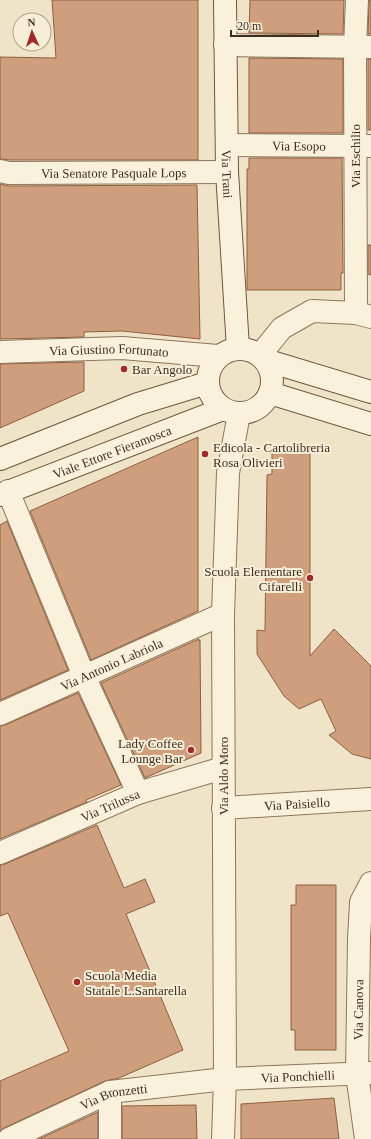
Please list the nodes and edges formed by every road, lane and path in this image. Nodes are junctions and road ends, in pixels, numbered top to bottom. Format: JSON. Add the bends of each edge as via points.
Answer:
{"nodes":[{"id":1,"x":225,"y":0,"type":"edge"},
{"id":2,"x":357,"y":0,"type":"edge"},
{"id":3,"x":225,"y":46,"type":"junction"},
{"id":4,"x":363,"y":46,"type":"edge"},
{"id":5,"x":227,"y":145,"type":"junction"},
{"id":6,"x":363,"y":146,"type":"edge"},
{"id":7,"x":0,"y":171,"type":"edge"},
{"id":8,"x":227,"y":172,"type":"junction"},
{"id":9,"x":363,"y":315,"type":"edge"},
{"id":10,"x":238,"y":348,"type":"junction"},
{"id":11,"x":0,"y":352,"type":"edge"},
{"id":12,"x":218,"y":356,"type":"junction"},
{"id":13,"x":262,"y":357,"type":"junction"},
{"id":14,"x":207,"y":383,"type":"junction"},
{"id":15,"x":371,"y":392,"type":"edge"},
{"id":16,"x":270,"y":394,"type":"junction"},
{"id":17,"x":231,"y":412,"type":"junction"},
{"id":18,"x":371,"y":424,"type":"edge"},
{"id":19,"x":0,"y":459,"type":"edge"},
{"id":20,"x":4,"y":493,"type":"edge"},
{"id":21,"x":223,"y":614,"type":"junction"},
{"id":22,"x":84,"y":676,"type":"junction"},
{"id":23,"x":0,"y":714,"type":"edge"},
{"id":24,"x":223,"y":768,"type":"junction"},
{"id":25,"x":138,"y":793,"type":"junction"},
{"id":26,"x":371,"y":800,"type":"edge"},
{"id":27,"x":223,"y":808,"type":"junction"},
{"id":28,"x":0,"y":853,"type":"edge"},
{"id":29,"x":371,"y":883,"type":"edge"},
{"id":30,"x":365,"y":941,"type":"edge"},
{"id":31,"x":365,"y":998,"type":"edge"},
{"id":32,"x":364,"y":1074,"type":"edge"},
{"id":33,"x":225,"y":1079,"type":"junction"},
{"id":34,"x":110,"y":1092,"type":"junction"},
{"id":35,"x":9,"y":1139,"type":"edge"},
{"id":36,"x":110,"y":1139,"type":"edge"},
{"id":37,"x":223,"y":1139,"type":"edge"},
{"id":38,"x":366,"y":1139,"type":"edge"}],
"edges":[{"from":1,"to":3,"type":"street","name":"Via Trani"},
{"from":2,"to":4,"type":"street","name":"Via Eschilio"},
{"from":3,"to":4,"type":"street"},
{"from":3,"to":5,"type":"street","name":"Via Trani"},
{"from":4,"to":6,"type":"street","name":"Via Eschilio"},
{"from":5,"to":6,"type":"street","name":"Via Esopo"},
{"from":5,"to":8,"type":"street","name":"Via Trani"},
{"from":6,"to":9,"type":"street","name":"Via Eschilio"},
{"from":7,"to":8,"type":"street","name":"Via Senatore Pasquale Lops"},
{"from":8,"to":10,"type":"street","name":"Via Trani"},
{"from":9,"to":13,"type":"street","via":[[312,311],[282,328]]},
{"from":10,"to":12,"type":"street"},
{"from":10,"to":13,"type":"street","via":[[253,350]]},
{"from":11,"to":12,"type":"street","name":"Via Giustino Fortunato","via":[[122,348]]},
{"from":12,"to":14,"type":"street","via":[[209,369]]},
{"from":13,"to":15,"type":"street"},
{"from":13,"to":16,"type":"street","via":[[271,370]]},
{"from":14,"to":17,"type":"street","via":[[209,394]]},
{"from":14,"to":19,"type":"street","via":[[138,404]]},
{"from":16,"to":17,"type":"street","via":[[259,408]]},
{"from":16,"to":18,"type":"street"},
{"from":17,"to":20,"type":"street","name":"Viale Ettore Fieramosca"},
{"from":17,"to":21,"type":"street","name":"Via Aldo Moro"},
{"from":20,"to":22,"type":"street"},
{"from":21,"to":22,"type":"street","name":"Via Antonio Labriola"},
{"from":21,"to":24,"type":"street","name":"Via Aldo Moro"},
{"from":22,"to":23,"type":"street","name":"Via Antonio Labriola"},
{"from":22,"to":25,"type":"street"},
{"from":24,"to":25,"type":"street","name":"Via Trilussa"},
{"from":24,"to":27,"type":"street","name":"Via Aldo Moro"},
{"from":25,"to":28,"type":"street","name":"Via Trilussa"},
{"from":26,"to":27,"type":"street","name":"Via Paisiello"},
{"from":27,"to":33,"type":"street","name":"Via Aldo Moro"},
{"from":29,"to":30,"type":"street","name":"Via Canova","via":[[361,902]]},
{"from":30,"to":31,"type":"street","name":"Via Canova"},
{"from":31,"to":32,"type":"street","name":"Via Canova"},
{"from":32,"to":33,"type":"street","name":"Via Ponchielli"},
{"from":32,"to":38,"type":"street","name":"Via Canova"},
{"from":33,"to":34,"type":"street","name":"Via Bronzetti"},
{"from":33,"to":37,"type":"street","name":"Via Aldo Moro"},
{"from":34,"to":35,"type":"street","name":"Via Bronzetti"},
{"from":34,"to":36,"type":"street"}]}
